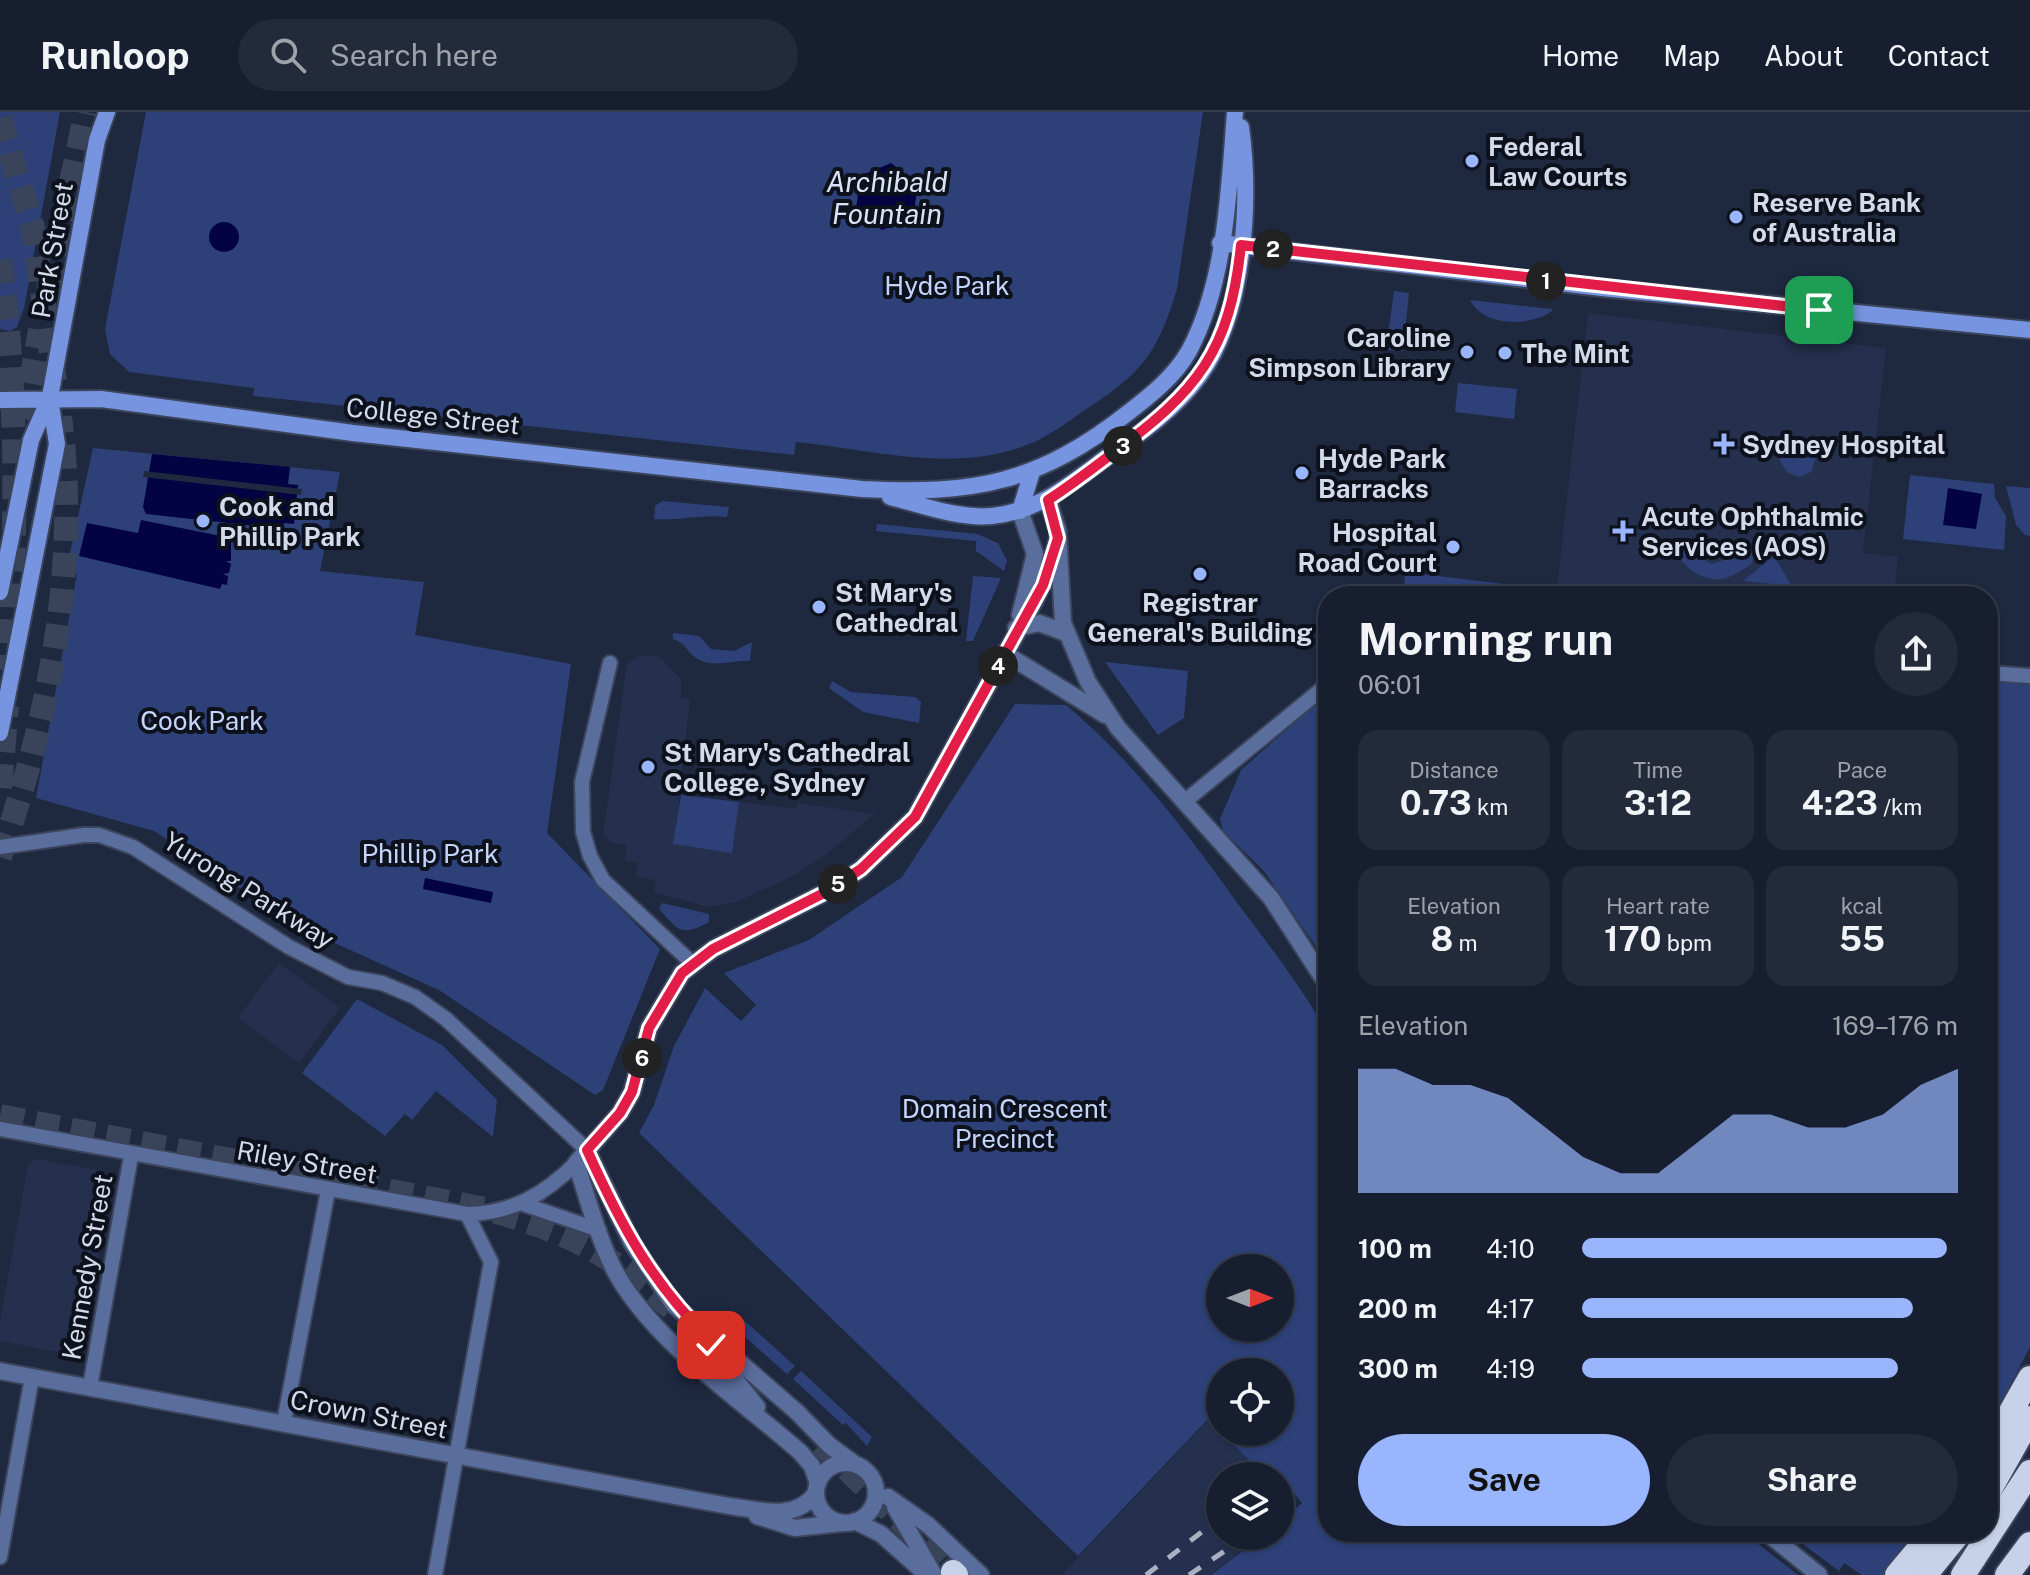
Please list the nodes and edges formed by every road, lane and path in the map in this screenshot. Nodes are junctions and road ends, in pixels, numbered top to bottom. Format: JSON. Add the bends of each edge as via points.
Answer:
{"nodes":[{"id":1,"x":107,"y":112,"type":"edge"},
{"id":2,"x":1237,"y":112,"type":"edge"},
{"id":3,"x":1220,"y":243,"type":"junction"},
{"id":4,"x":1241,"y":245,"type":"junction"},
{"id":5,"x":2030,"y":330,"type":"edge"},
{"id":6,"x":50,"y":397,"type":"junction"},
{"id":7,"x":0,"y":400,"type":"edge"},
{"id":8,"x":1032,"y":472,"type":"junction"},
{"id":9,"x":862,"y":489,"type":"junction"},
{"id":10,"x":1048,"y":500,"type":"junction"},
{"id":11,"x":1020,"y":511,"type":"junction"},
{"id":12,"x":1058,"y":538,"type":"junction"},
{"id":13,"x":0,"y":592,"type":"edge"},
{"id":14,"x":1016,"y":628,"type":"junction"},
{"id":15,"x":1066,"y":633,"type":"junction"},
{"id":16,"x":1004,"y":653,"type":"junction"},
{"id":17,"x":610,"y":663,"type":"dead end"},
{"id":18,"x":1998,"y":674,"type":"edge"},
{"id":19,"x":2030,"y":676,"type":"edge"},
{"id":20,"x":1318,"y":692,"type":"edge"},
{"id":21,"x":1110,"y":718,"type":"junction"},
{"id":22,"x":0,"y":733,"type":"edge"},
{"id":23,"x":1184,"y":802,"type":"junction"},
{"id":24,"x":0,"y":847,"type":"edge"},
{"id":25,"x":692,"y":963,"type":"junction"},
{"id":26,"x":1318,"y":971,"type":"edge"},
{"id":27,"x":0,"y":1129,"type":"edge"},
{"id":28,"x":131,"y":1156,"type":"junction"},
{"id":29,"x":582,"y":1157,"type":"junction"},
{"id":30,"x":328,"y":1190,"type":"junction"},
{"id":31,"x":523,"y":1204,"type":"junction"},
{"id":32,"x":467,"y":1214,"type":"junction"},
{"id":33,"x":599,"y":1230,"type":"junction"},
{"id":34,"x":710,"y":1340,"type":"junction"},
{"id":35,"x":0,"y":1371,"type":"edge"},
{"id":36,"x":32,"y":1377,"type":"junction"},
{"id":37,"x":2030,"y":1378,"type":"edge"},
{"id":38,"x":90,"y":1387,"type":"junction"},
{"id":39,"x":2030,"y":1392,"type":"edge"},
{"id":40,"x":2030,"y":1418,"type":"edge"},
{"id":41,"x":284,"y":1422,"type":"junction"},
{"id":42,"x":766,"y":1422,"type":"junction"},
{"id":43,"x":1998,"y":1434,"type":"edge"},
{"id":44,"x":2030,"y":1440,"type":"edge"},
{"id":45,"x":457,"y":1454,"type":"junction"},
{"id":46,"x":1998,"y":1456,"type":"edge"},
{"id":47,"x":856,"y":1465,"type":"junction"},
{"id":48,"x":2030,"y":1472,"type":"edge"},
{"id":49,"x":1998,"y":1475,"type":"edge"},
{"id":50,"x":874,"y":1484,"type":"junction"},
{"id":51,"x":817,"y":1488,"type":"junction"},
{"id":52,"x":1998,"y":1493,"type":"edge"},
{"id":53,"x":888,"y":1497,"type":"junction"},
{"id":54,"x":729,"y":1506,"type":"junction"},
{"id":55,"x":852,"y":1521,"type":"junction"},
{"id":56,"x":1998,"y":1521,"type":"edge"},
{"id":57,"x":1778,"y":1542,"type":"edge"},
{"id":58,"x":1925,"y":1542,"type":"edge"},
{"id":59,"x":1940,"y":1542,"type":"edge"},
{"id":60,"x":1952,"y":1542,"type":"edge"},
{"id":61,"x":1964,"y":1542,"type":"edge"},
{"id":62,"x":1984,"y":1542,"type":"edge"},
{"id":63,"x":2030,"y":1544,"type":"edge"},
{"id":64,"x":0,"y":1557,"type":"edge"},
{"id":65,"x":948,"y":1574,"type":"edge"},
{"id":66,"x":435,"y":1575,"type":"edge"},
{"id":67,"x":927,"y":1575,"type":"edge"},
{"id":68,"x":981,"y":1575,"type":"edge"},
{"id":69,"x":1819,"y":1575,"type":"edge"},
{"id":70,"x":1897,"y":1575,"type":"edge"},
{"id":71,"x":1912,"y":1575,"type":"edge"},
{"id":72,"x":1925,"y":1575,"type":"edge"},
{"id":73,"x":1938,"y":1575,"type":"edge"},
{"id":74,"x":1963,"y":1575,"type":"edge"},
{"id":75,"x":2007,"y":1575,"type":"edge"}],
"edges":[{"from":1,"to":6,"type":"main road","name":"Park Street","via":[[97,140]]},
{"from":2,"to":3,"type":"main road","name":"College Street"},
{"from":2,"to":4,"type":"main road","name":"College Street","via":[[1244,153]]},
{"from":3,"to":4,"type":"main road"},
{"from":3,"to":8,"type":"main road","name":"College Street","via":[[1198,330],[1176,369],[1087,443]]},
{"from":4,"to":5,"type":"main road","via":[[1602,288]]},
{"from":4,"to":10,"type":"main road","name":"College Street","via":[[1226,322],[1197,379],[1145,429]]},
{"from":6,"to":7,"type":"main road","name":"College Street"},
{"from":6,"to":9,"type":"main road","name":"College Street"},
{"from":6,"to":13,"type":"main road","via":[[31,440]]},
{"from":6,"to":22,"type":"main road","via":[[57,444]]},
{"from":8,"to":9,"type":"main road","name":"College Street","via":[[966,488]]},
{"from":8,"to":10,"type":"main road"},
{"from":8,"to":11,"type":"main road"},
{"from":9,"to":11,"type":"main road","name":"College Street","via":[[973,516]]},
{"from":10,"to":11,"type":"main road","name":"College Street"},
{"from":10,"to":12,"type":"street"},
{"from":11,"to":14,"type":"street","via":[[1035,554]]},
{"from":12,"to":14,"type":"street","via":[[1043,585]]},
{"from":12,"to":15,"type":"street"},
{"from":14,"to":15,"type":"street","via":[[1044,624]]},
{"from":14,"to":16,"type":"street"},
{"from":15,"to":21,"type":"street"},
{"from":16,"to":21,"type":"street"},
{"from":16,"to":25,"type":"street","via":[[915,817],[889,845],[824,893]]},
{"from":17,"to":25,"type":"street","via":[[582,782],[583,832],[603,880]]},
{"from":18,"to":19,"type":"street"},
{"from":20,"to":23,"type":"street"},
{"from":21,"to":23,"type":"street"},
{"from":23,"to":26,"type":"street","via":[[1271,898]]},
{"from":24,"to":29,"type":"street","name":"Yurong Parkway","via":[[63,836],[113,839],[166,866],[289,947],[348,977],[415,997],[446,1019]]},
{"from":25,"to":29,"type":"street","via":[[649,1028],[632,1092]]},
{"from":27,"to":28,"type":"street","name":"Riley Street"},
{"from":28,"to":30,"type":"street","name":"Riley Street"},
{"from":28,"to":38,"type":"street","name":"Kennedy Street"},
{"from":29,"to":31,"type":"street","name":"Riley Street"},
{"from":29,"to":33,"type":"street"},
{"from":29,"to":34,"type":"street","via":[[646,1267]]},
{"from":30,"to":32,"type":"street","name":"Riley Street"},
{"from":30,"to":41,"type":"street"},
{"from":31,"to":32,"type":"street","name":"Riley Street"},
{"from":31,"to":33,"type":"street"},
{"from":32,"to":45,"type":"street","via":[[491,1262]]},
{"from":33,"to":42,"type":"street","via":[[617,1274],[642,1310]]},
{"from":34,"to":42,"type":"street","via":[[714,1354]]},
{"from":34,"to":47,"type":"street"},
{"from":35,"to":36,"type":"street","name":"Crown Street"},
{"from":36,"to":38,"type":"street","name":"Crown Street"},
{"from":36,"to":64,"type":"street"},
{"from":37,"to":43,"type":"highway"},
{"from":38,"to":41,"type":"street","name":"Crown Street"},
{"from":39,"to":46,"type":"street"},
{"from":40,"to":49,"type":"highway"},
{"from":41,"to":45,"type":"street","name":"Crown Street"},
{"from":42,"to":51,"type":"street","via":[[807,1460]]},
{"from":44,"to":52,"type":"highway"},
{"from":45,"to":54,"type":"street","name":"Crown Street"},
{"from":45,"to":66,"type":"street"},
{"from":47,"to":50,"type":"street"},
{"from":47,"to":51,"type":"street","via":[[836,1464],[825,1471]]},
{"from":48,"to":56,"type":"highway"},
{"from":50,"to":53,"type":"street"},
{"from":50,"to":55,"type":"street","via":[[872,1506]]},
{"from":51,"to":54,"type":"street","name":"Crown Street","via":[[801,1507],[784,1512]]},
{"from":51,"to":55,"type":"street","via":[[826,1515]]},
{"from":53,"to":65,"type":"street","via":[[920,1545]]},
{"from":53,"to":68,"type":"street","via":[[928,1525]]},
{"from":54,"to":55,"type":"street","name":"Crown Street","via":[[795,1528]]},
{"from":55,"to":67,"type":"street","via":[[881,1534]]},
{"from":57,"to":69,"type":"street"},
{"from":58,"to":70,"type":"highway"},
{"from":59,"to":71,"type":"street"},
{"from":60,"to":72,"type":"highway"},
{"from":61,"to":73,"type":"highway"},
{"from":62,"to":74,"type":"highway"},
{"from":63,"to":75,"type":"highway"}]}
